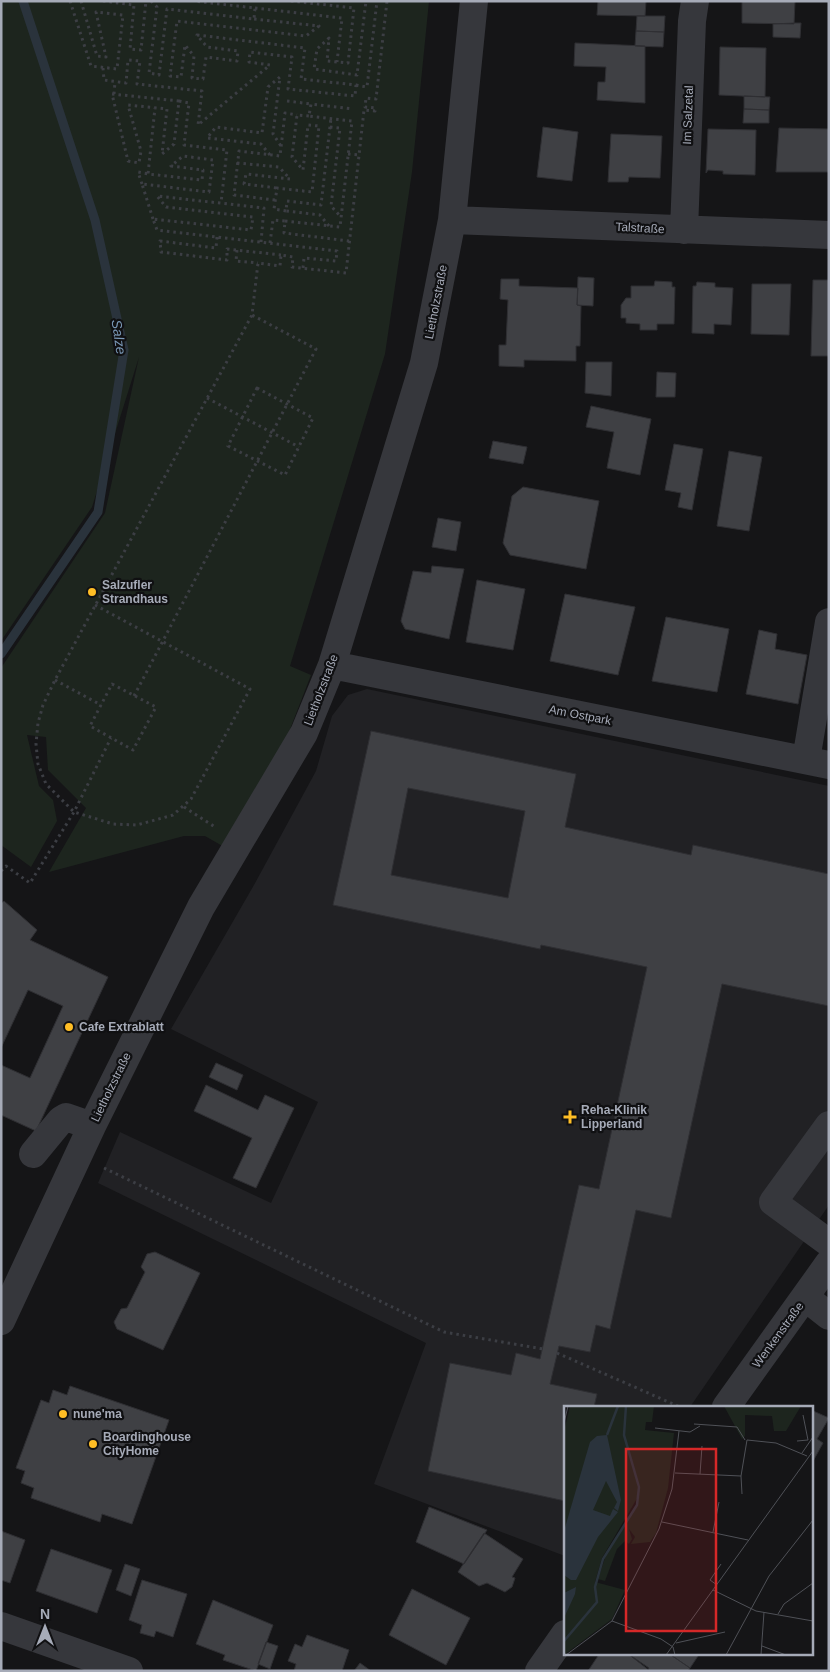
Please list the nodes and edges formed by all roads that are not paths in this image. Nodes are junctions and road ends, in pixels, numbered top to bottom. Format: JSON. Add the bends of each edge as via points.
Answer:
{"nodes":[{"id":1,"x":474,"y":1,"type":"edge"},
{"id":2,"x":695,"y":1,"type":"edge"},
{"id":3,"x":452,"y":220,"type":"junction"},
{"id":4,"x":684,"y":230,"type":"junction"},
{"id":5,"x":829,"y":235,"type":"edge"},
{"id":6,"x":829,"y":622,"type":"edge"},
{"id":7,"x":332,"y":665,"type":"junction"},
{"id":8,"x":817,"y":763,"type":"edge"},
{"id":9,"x":829,"y":1125,"type":"edge"},
{"id":10,"x":92,"y":1126,"type":"junction"},
{"id":11,"x":33,"y":1154,"type":"dead end"},
{"id":12,"x":829,"y":1243,"type":"edge"},
{"id":13,"x":829,"y":1263,"type":"edge"},
{"id":14,"x":805,"y":1297,"type":"junction"},
{"id":15,"x":829,"y":1316,"type":"edge"},
{"id":16,"x":1,"y":1321,"type":"edge"},
{"id":17,"x":727,"y":1406,"type":"edge"},
{"id":18,"x":1,"y":1626,"type":"edge"},
{"id":19,"x":564,"y":1635,"type":"edge"},
{"id":20,"x":128,"y":1671,"type":"edge"},
{"id":21,"x":539,"y":1671,"type":"edge"}],
"edges":[{"from":1,"to":3,"type":"street","name":"Lietholzstraße"},
{"from":2,"to":4,"type":"street","name":"Im Salzetal"},
{"from":3,"to":4,"type":"street","name":"Talstraße"},
{"from":3,"to":7,"type":"street","name":"Lietholzstraße","via":[[424,363]]},
{"from":4,"to":5,"type":"street","name":"Talstraße"},
{"from":6,"to":8,"type":"street"},
{"from":7,"to":8,"type":"street","name":"Am Ostpark"},
{"from":7,"to":10,"type":"street","name":"Lietholzstraße","via":[[304,733],[201,907]]},
{"from":9,"to":12,"type":"street","via":[[773,1202]]},
{"from":10,"to":11,"type":"street","via":[[66,1116]]},
{"from":10,"to":16,"type":"street","name":"Lietholzstraße"},
{"from":13,"to":14,"type":"street","name":"Wenkenstraße"},
{"from":14,"to":15,"type":"street"},
{"from":14,"to":17,"type":"street","name":"Wenkenstraße"},
{"from":18,"to":20,"type":"street"},
{"from":19,"to":21,"type":"street"}]}
